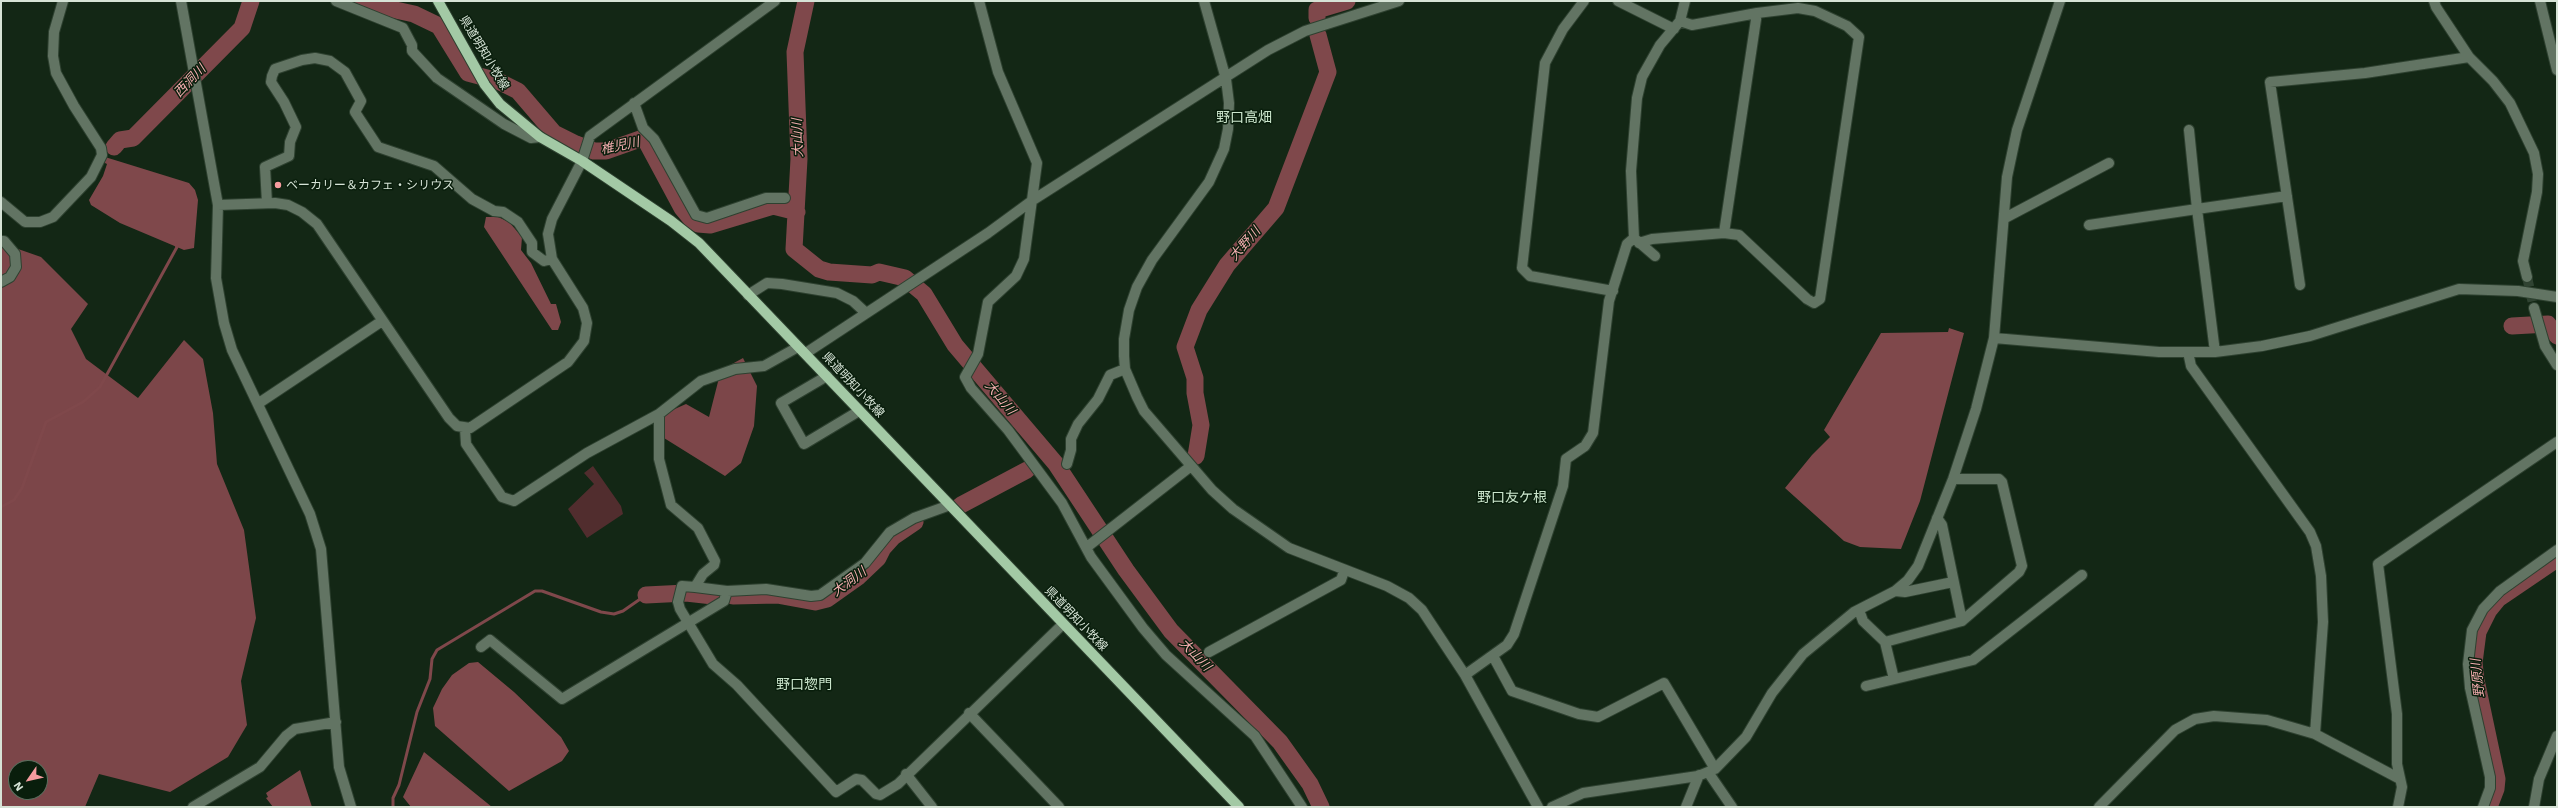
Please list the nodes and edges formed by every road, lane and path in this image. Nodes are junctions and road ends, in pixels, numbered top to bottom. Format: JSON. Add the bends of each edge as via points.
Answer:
{"nodes":[{"id":1,"x":63,"y":1,"type":"edge"},
{"id":2,"x":182,"y":1,"type":"edge"},
{"id":3,"x":336,"y":1,"type":"edge"},
{"id":4,"x":438,"y":1,"type":"edge"},
{"id":5,"x":775,"y":1,"type":"edge"},
{"id":6,"x":979,"y":1,"type":"edge"},
{"id":7,"x":1204,"y":1,"type":"edge"},
{"id":8,"x":1399,"y":1,"type":"edge"},
{"id":9,"x":1584,"y":1,"type":"edge"},
{"id":10,"x":1618,"y":1,"type":"edge"},
{"id":11,"x":1685,"y":1,"type":"edge"},
{"id":12,"x":2060,"y":1,"type":"edge"},
{"id":13,"x":2434,"y":1,"type":"edge"},
{"id":14,"x":2540,"y":1,"type":"edge"},
{"id":15,"x":1386,"y":3,"type":"edge"},
{"id":16,"x":1757,"y":13,"type":"junction"},
{"id":17,"x":1677,"y":25,"type":"junction"},
{"id":18,"x":2469,"y":57,"type":"junction"},
{"id":19,"x":2556,"y":65,"type":"edge"},
{"id":20,"x":1226,"y":79,"type":"junction"},
{"id":21,"x":634,"y":103,"type":"junction"},
{"id":22,"x":2189,"y":130,"type":"dead end"},
{"id":23,"x":540,"y":137,"type":"junction"},
{"id":24,"x":583,"y":158,"type":"junction"},
{"id":25,"x":2109,"y":164,"type":"dead end"},
{"id":26,"x":2287,"y":196,"type":"junction"},
{"id":27,"x":785,"y":198,"type":"dead end"},
{"id":28,"x":1033,"y":200,"type":"junction"},
{"id":29,"x":1,"y":202,"type":"edge"},
{"id":30,"x":266,"y":203,"type":"junction"},
{"id":31,"x":218,"y":205,"type":"junction"},
{"id":32,"x":2196,"y":209,"type":"junction"},
{"id":33,"x":2005,"y":218,"type":"junction"},
{"id":34,"x":2089,"y":225,"type":"dead end"},
{"id":35,"x":1724,"y":233,"type":"junction"},
{"id":36,"x":1636,"y":240,"type":"junction"},
{"id":37,"x":1,"y":241,"type":"edge"},
{"id":38,"x":1655,"y":256,"type":"dead end"},
{"id":39,"x":552,"y":260,"type":"junction"},
{"id":40,"x":2527,"y":277,"type":"tunnel mouth"},
{"id":41,"x":1,"y":282,"type":"edge"},
{"id":42,"x":2300,"y":285,"type":"dead end"},
{"id":43,"x":1613,"y":291,"type":"junction"},
{"id":44,"x":748,"y":295,"type":"junction"},
{"id":45,"x":2557,"y":297,"type":"edge"},
{"id":46,"x":2534,"y":308,"type":"tunnel mouth"},
{"id":47,"x":866,"y":313,"type":"junction"},
{"id":48,"x":382,"y":321,"type":"junction"},
{"id":49,"x":1994,"y":338,"type":"junction"},
{"id":50,"x":802,"y":350,"type":"junction"},
{"id":51,"x":2188,"y":352,"type":"junction"},
{"id":52,"x":2215,"y":352,"type":"junction"},
{"id":53,"x":2557,"y":365,"type":"edge"},
{"id":54,"x":1125,"y":369,"type":"junction"},
{"id":55,"x":827,"y":376,"type":"junction"},
{"id":56,"x":259,"y":403,"type":"junction"},
{"id":57,"x":859,"y":411,"type":"junction"},
{"id":58,"x":659,"y":414,"type":"junction"},
{"id":59,"x":465,"y":429,"type":"junction"},
{"id":60,"x":2557,"y":442,"type":"edge"},
{"id":61,"x":1067,"y":464,"type":"dead end"},
{"id":62,"x":1191,"y":466,"type":"junction"},
{"id":63,"x":1953,"y":479,"type":"junction"},
{"id":64,"x":950,"y":505,"type":"junction"},
{"id":65,"x":1937,"y":518,"type":"junction"},
{"id":66,"x":1089,"y":546,"type":"junction"},
{"id":67,"x":2557,"y":550,"type":"edge"},
{"id":68,"x":1344,"y":571,"type":"junction"},
{"id":69,"x":2082,"y":575,"type":"dead end"},
{"id":70,"x":1953,"y":582,"type":"junction"},
{"id":71,"x":695,"y":587,"type":"junction"},
{"id":72,"x":727,"y":591,"type":"junction"},
{"id":73,"x":1895,"y":591,"type":"junction"},
{"id":74,"x":1859,"y":610,"type":"junction"},
{"id":75,"x":1962,"y":621,"type":"junction"},
{"id":76,"x":688,"y":622,"type":"junction"},
{"id":77,"x":1063,"y":624,"type":"junction"},
{"id":78,"x":1885,"y":642,"type":"junction"},
{"id":79,"x":481,"y":647,"type":"dead end"},
{"id":80,"x":1209,"y":652,"type":"dead end"},
{"id":81,"x":1493,"y":656,"type":"junction"},
{"id":82,"x":1465,"y":675,"type":"junction"},
{"id":83,"x":1894,"y":679,"type":"junction"},
{"id":84,"x":1866,"y":686,"type":"dead end"},
{"id":85,"x":969,"y":713,"type":"junction"},
{"id":86,"x":336,"y":722,"type":"junction"},
{"id":87,"x":2314,"y":734,"type":"junction"},
{"id":88,"x":2557,"y":736,"type":"edge"},
{"id":89,"x":1708,"y":772,"type":"junction"},
{"id":90,"x":906,"y":774,"type":"junction"},
{"id":91,"x":2400,"y":779,"type":"junction"},
{"id":92,"x":192,"y":807,"type":"edge"},
{"id":93,"x":351,"y":807,"type":"edge"},
{"id":94,"x":932,"y":807,"type":"edge"},
{"id":95,"x":1059,"y":807,"type":"edge"},
{"id":96,"x":1238,"y":807,"type":"edge"},
{"id":97,"x":1302,"y":807,"type":"edge"},
{"id":98,"x":1538,"y":807,"type":"edge"},
{"id":99,"x":1552,"y":807,"type":"edge"},
{"id":100,"x":1686,"y":807,"type":"edge"},
{"id":101,"x":1732,"y":807,"type":"edge"},
{"id":102,"x":2099,"y":807,"type":"edge"},
{"id":103,"x":2398,"y":807,"type":"edge"},
{"id":104,"x":2483,"y":807,"type":"edge"},
{"id":105,"x":2534,"y":807,"type":"edge"}],
"edges":[{"from":1,"to":29,"type":"street","via":[[54,32],[53,56],[56,74],[101,148],[102,155],[91,177],[53,217],[40,222],[25,222]]},
{"from":2,"to":31,"type":"street"},
{"from":3,"to":23,"type":"street","via":[[403,28],[412,45],[412,51],[437,78],[504,124],[531,138]]},
{"from":4,"to":23,"type":"main road","name":"県道明知小牧線","via":[[485,85],[500,104]]},
{"from":5,"to":21,"type":"street"},
{"from":6,"to":28,"type":"street","via":[[998,72],[1037,163]]},
{"from":7,"to":20,"type":"street"},
{"from":8,"to":15,"type":"street"},
{"from":9,"to":43,"type":"street","via":[[1563,29],[1545,63],[1522,268],[1530,276]]},
{"from":10,"to":17,"type":"street"},
{"from":11,"to":17,"type":"street"},
{"from":12,"to":33,"type":"street","via":[[2016,130],[2006,177]]},
{"from":13,"to":18,"type":"street"},
{"from":14,"to":19,"type":"street"},
{"from":15,"to":20,"type":"street","via":[[1305,31],[1268,50]]},
{"from":16,"to":17,"type":"street","via":[[1692,25]]},
{"from":16,"to":35,"type":"street"},
{"from":16,"to":35,"type":"street","via":[[1798,8],[1815,11],[1847,26],[1859,37],[1820,299],[1814,303],[1807,299],[1739,235]]},
{"from":17,"to":36,"type":"street","via":[[1651,59],[1642,77],[1637,98],[1631,171]]},
{"from":18,"to":26,"type":"street","via":[[2365,73],[2270,82]]},
{"from":18,"to":40,"type":"street","via":[[2510,103],[2534,153],[2538,186],[2523,261]]},
{"from":20,"to":28,"type":"street"},
{"from":20,"to":54,"type":"street","via":[[1229,104],[1224,149],[1209,182],[1152,260],[1137,287],[1129,310],[1124,339]]},
{"from":21,"to":24,"type":"street","via":[[590,136]]},
{"from":21,"to":27,"type":"street","via":[[643,128],[654,139],[696,215],[707,218],[766,198]]},
{"from":22,"to":32,"type":"street"},
{"from":23,"to":24,"type":"main road","name":"県道明知小牧線"},
{"from":24,"to":39,"type":"street","via":[[552,219],[548,234]]},
{"from":24,"to":44,"type":"main road","name":"県道明知小牧線","via":[[671,220],[699,243]]},
{"from":25,"to":33,"type":"street"},
{"from":26,"to":32,"type":"street"},
{"from":26,"to":42,"type":"street"},
{"from":28,"to":47,"type":"street"},
{"from":28,"to":66,"type":"street","via":[[1024,259],[1016,276],[988,302],[976,358],[965,377],[1062,503]]},
{"from":30,"to":31,"type":"street"},
{"from":30,"to":39,"type":"street","via":[[265,167],[289,156],[296,127],[284,102],[270,82],[272,76],[276,69],[302,60],[330,61],[345,72],[361,101],[355,112],[378,147],[434,166],[472,199],[494,211],[503,212],[518,222],[532,243],[532,252],[544,261]]},
{"from":30,"to":48,"type":"street","via":[[288,205],[317,224]]},
{"from":31,"to":56,"type":"street","via":[[216,278],[224,323],[232,350]]},
{"from":32,"to":34,"type":"street"},
{"from":32,"to":52,"type":"street"},
{"from":33,"to":49,"type":"street"},
{"from":35,"to":36,"type":"street"},
{"from":36,"to":38,"type":"street"},
{"from":36,"to":43,"type":"street","via":[[1627,244]]},
{"from":37,"to":41,"type":"street","via":[[4,241],[15,254],[16,267],[10,278]]},
{"from":39,"to":59,"type":"street","via":[[583,308],[587,323],[584,341],[568,362],[476,426]]},
{"from":43,"to":81,"type":"street","via":[[1609,301],[1592,432],[1585,446],[1566,459],[1563,486],[1520,619],[1507,644]]},
{"from":44,"to":47,"type":"street","via":[[767,284],[782,284],[837,293],[853,301]]},
{"from":44,"to":50,"type":"main road","name":"県道明知小牧線"},
{"from":45,"to":52,"type":"street","via":[[2503,290],[2459,289],[2310,336]]},
{"from":46,"to":53,"type":"street","via":[[2545,346]]},
{"from":47,"to":50,"type":"street"},
{"from":48,"to":56,"type":"street"},
{"from":48,"to":59,"type":"street","via":[[449,418],[457,426]]},
{"from":49,"to":51,"type":"street","via":[[2158,352]]},
{"from":49,"to":63,"type":"street","via":[[1976,409]]},
{"from":50,"to":55,"type":"main road","name":"県道明知小牧線"},
{"from":50,"to":58,"type":"street","via":[[764,366],[735,369],[701,381]]},
{"from":51,"to":52,"type":"street"},
{"from":51,"to":87,"type":"street","via":[[2191,366],[2310,532],[2316,546],[2321,576],[2323,622]]},
{"from":54,"to":61,"type":"street","via":[[1110,375],[1098,399],[1078,424],[1071,439]]},
{"from":54,"to":62,"type":"street","via":[[1144,411]]},
{"from":55,"to":57,"type":"main road","name":"県道明知小牧線"},
{"from":55,"to":57,"type":"street","via":[[781,403],[804,444]]},
{"from":56,"to":86,"type":"street","via":[[310,514],[321,549]]},
{"from":57,"to":64,"type":"main road","name":"県道明知小牧線"},
{"from":58,"to":59,"type":"street","via":[[587,453],[514,501],[502,497],[471,451],[465,439]]},
{"from":58,"to":71,"type":"street","via":[[659,459],[671,505],[698,528],[715,561]]},
{"from":60,"to":91,"type":"street","via":[[2378,564],[2398,714],[2397,764]]},
{"from":62,"to":66,"type":"street"},
{"from":62,"to":68,"type":"street","via":[[1212,490],[1289,548]]},
{"from":63,"to":65,"type":"street"},
{"from":63,"to":75,"type":"street","via":[[1999,478],[2022,566],[2019,572]]},
{"from":64,"to":72,"type":"street","via":[[914,518],[890,532],[865,563],[820,595],[766,589]]},
{"from":64,"to":77,"type":"main road","name":"県道明知小牧線"},
{"from":65,"to":70,"type":"street","via":[[1942,525]]},
{"from":65,"to":73,"type":"street","via":[[1918,566]]},
{"from":66,"to":97,"type":"street","via":[[1101,572],[1143,628],[1166,655],[1254,736]]},
{"from":67,"to":104,"type":"street","via":[[2491,599],[2472,630],[2468,658],[2470,688],[2490,777],[2490,788]]},
{"from":68,"to":80,"type":"street","via":[[1341,580]]},
{"from":68,"to":82,"type":"street","via":[[1387,586],[1409,598],[1436,628]]},
{"from":69,"to":83,"type":"street","via":[[1973,660]]},
{"from":70,"to":73,"type":"street","via":[[1905,592]]},
{"from":70,"to":75,"type":"street"},
{"from":71,"to":72,"type":"street"},
{"from":71,"to":76,"type":"street","via":[[682,586],[680,593],[680,609]]},
{"from":72,"to":76,"type":"street","via":[[724,601]]},
{"from":73,"to":74,"type":"street"},
{"from":74,"to":78,"type":"street","via":[[1863,621]]},
{"from":74,"to":89,"type":"street","via":[[1803,654],[1772,693],[1746,737]]},
{"from":75,"to":78,"type":"street"},
{"from":76,"to":79,"type":"street","via":[[562,699],[490,640]]},
{"from":76,"to":90,"type":"street","via":[[713,664],[737,685],[836,792],[856,779],[862,780],[880,795],[898,784]]},
{"from":77,"to":85,"type":"street"},
{"from":77,"to":96,"type":"main road","name":"県道明知小牧線"},
{"from":78,"to":83,"type":"street"},
{"from":81,"to":82,"type":"street"},
{"from":81,"to":89,"type":"street","via":[[1512,691],[1579,714],[1598,716],[1664,682]]},
{"from":82,"to":98,"type":"street"},
{"from":83,"to":84,"type":"street"},
{"from":85,"to":90,"type":"street"},
{"from":85,"to":95,"type":"street"},
{"from":86,"to":92,"type":"street","via":[[295,729],[260,767]]},
{"from":86,"to":93,"type":"street","via":[[339,767]]},
{"from":87,"to":91,"type":"street"},
{"from":87,"to":102,"type":"street","via":[[2267,720],[2214,716],[2195,719],[2175,730]]},
{"from":88,"to":105,"type":"street","via":[[2539,779]]},
{"from":89,"to":99,"type":"street","via":[[1583,793]]},
{"from":89,"to":100,"type":"street"},
{"from":89,"to":101,"type":"street"},
{"from":90,"to":94,"type":"street"},
{"from":91,"to":103,"type":"street","via":[[2402,787]]}]}
